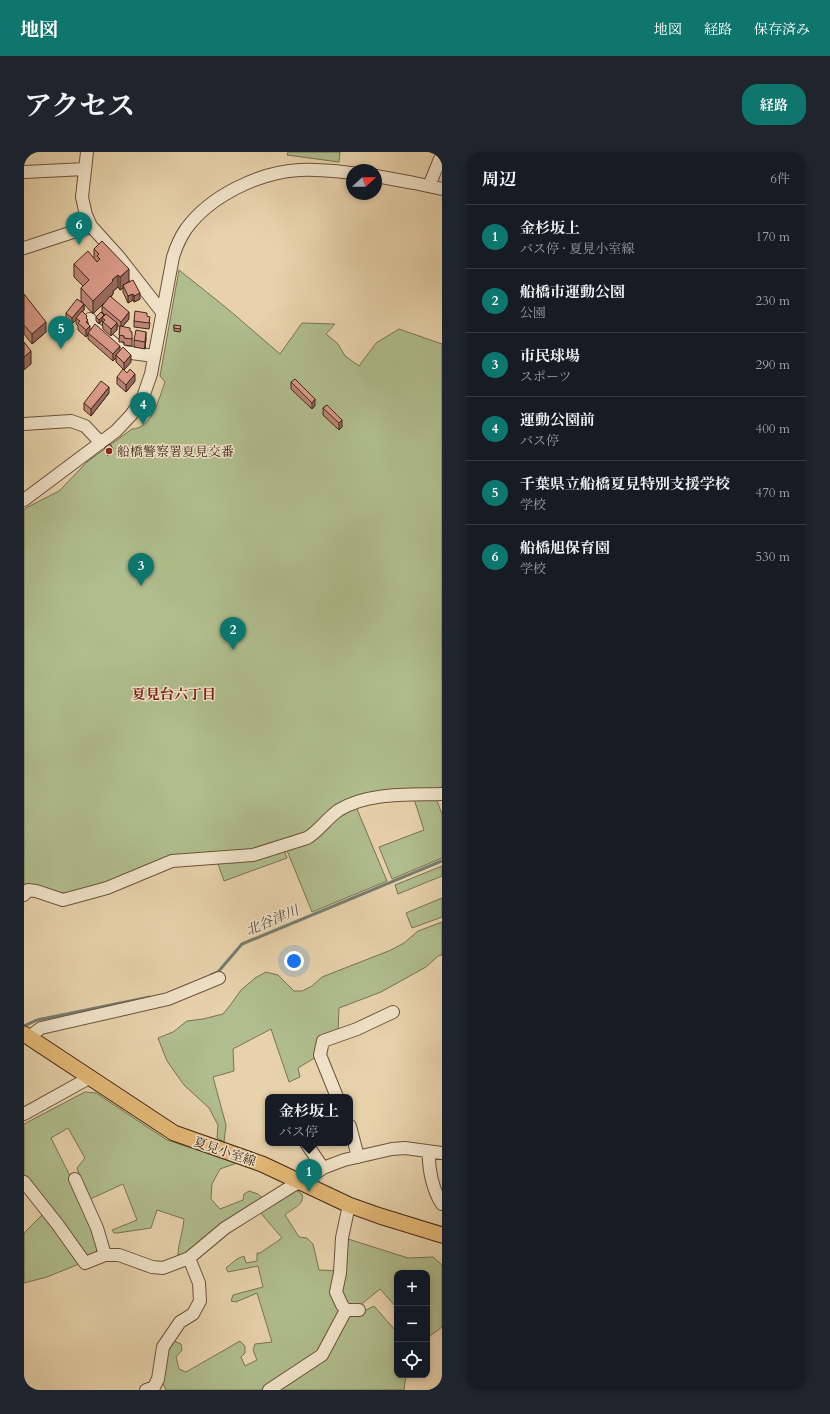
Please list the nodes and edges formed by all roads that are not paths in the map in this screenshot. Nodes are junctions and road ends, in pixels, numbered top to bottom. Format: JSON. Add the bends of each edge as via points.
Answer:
{"nodes":[{"id":1,"x":87,"y":152,"type":"edge"},
{"id":2,"x":442,"y":154,"type":"edge"},
{"id":3,"x":85,"y":169,"type":"junction"},
{"id":4,"x":24,"y":172,"type":"edge"},
{"id":5,"x":346,"y":172,"type":"edge"},
{"id":6,"x":382,"y":177,"type":"edge"},
{"id":7,"x":429,"y":186,"type":"junction"},
{"id":8,"x":442,"y":189,"type":"edge"},
{"id":9,"x":91,"y":226,"type":"junction"},
{"id":10,"x":24,"y":248,"type":"edge"},
{"id":11,"x":162,"y":312,"type":"junction"},
{"id":12,"x":90,"y":319,"type":"dead end"},
{"id":13,"x":154,"y":356,"type":"junction"},
{"id":14,"x":24,"y":424,"type":"edge"},
{"id":15,"x":101,"y":443,"type":"junction"},
{"id":16,"x":24,"y":500,"type":"edge"},
{"id":17,"x":442,"y":794,"type":"edge"},
{"id":18,"x":24,"y":896,"type":"edge"},
{"id":19,"x":219,"y":978,"type":"dead end"},
{"id":20,"x":394,"y":1012,"type":"dead end"},
{"id":21,"x":26,"y":1035,"type":"edge"},
{"id":22,"x":89,"y":1078,"type":"junction"},
{"id":23,"x":336,"y":1094,"type":"edge"},
{"id":24,"x":24,"y":1114,"type":"edge"},
{"id":25,"x":353,"y":1138,"type":"edge"},
{"id":26,"x":308,"y":1146,"type":"edge"},
{"id":27,"x":429,"y":1152,"type":"junction"},
{"id":28,"x":442,"y":1153,"type":"edge"},
{"id":29,"x":358,"y":1157,"type":"junction"},
{"id":30,"x":323,"y":1168,"type":"junction"},
{"id":31,"x":75,"y":1179,"type":"dead end"},
{"id":32,"x":301,"y":1181,"type":"junction"},
{"id":33,"x":24,"y":1182,"type":"edge"},
{"id":34,"x":442,"y":1204,"type":"edge"},
{"id":35,"x":348,"y":1205,"type":"junction"},
{"id":36,"x":442,"y":1235,"type":"edge"},
{"id":37,"x":105,"y":1254,"type":"junction"},
{"id":38,"x":189,"y":1258,"type":"junction"},
{"id":39,"x":346,"y":1310,"type":"junction"},
{"id":40,"x":359,"y":1310,"type":"dead end"},
{"id":41,"x":146,"y":1390,"type":"edge"},
{"id":42,"x":269,"y":1390,"type":"edge"}],
"edges":[{"from":1,"to":3,"type":"street"},
{"from":2,"to":7,"type":"street"},
{"from":3,"to":4,"type":"street"},
{"from":3,"to":9,"type":"street","via":[[82,197]]},
{"from":5,"to":11,"type":"street","via":[[324,169],[289,171],[239,186],[218,199],[195,218],[178,242]]},
{"from":6,"to":7,"type":"street"},
{"from":7,"to":8,"type":"street"},
{"from":9,"to":10,"type":"street"},
{"from":9,"to":11,"type":"street"},
{"from":11,"to":13,"type":"street"},
{"from":12,"to":13,"type":"street","via":[[95,328],[124,352]]},
{"from":13,"to":15,"type":"street","via":[[142,400],[116,431]]},
{"from":14,"to":15,"type":"street","via":[[71,420],[85,426]]},
{"from":15,"to":16,"type":"street"},
{"from":17,"to":18,"type":"street","via":[[379,796],[367,799],[340,810],[306,838],[253,855],[172,861],[107,888],[63,900],[36,890],[28,890]]},
{"from":19,"to":21,"type":"street","via":[[168,999],[40,1028]]},
{"from":20,"to":23,"type":"street","via":[[323,1041],[320,1055]]},
{"from":21,"to":22,"type":"main road","name":"夏見小室線"},
{"from":22,"to":24,"type":"street"},
{"from":22,"to":32,"type":"main road","name":"夏見小室線","via":[[174,1133],[262,1164]]},
{"from":25,"to":29,"type":"street"},
{"from":26,"to":30,"type":"street"},
{"from":27,"to":28,"type":"street"},
{"from":27,"to":29,"type":"street","via":[[405,1148]]},
{"from":27,"to":34,"type":"street","via":[[428,1161],[432,1178]]},
{"from":29,"to":30,"type":"street"},
{"from":30,"to":32,"type":"street"},
{"from":31,"to":37,"type":"street"},
{"from":32,"to":35,"type":"main road","name":"夏見小室線"},
{"from":32,"to":38,"type":"street","via":[[225,1228]]},
{"from":33,"to":37,"type":"street","via":[[85,1263]]},
{"from":35,"to":36,"type":"main road","name":"夏見小室線"},
{"from":35,"to":39,"type":"street","via":[[336,1292]]},
{"from":37,"to":38,"type":"street","via":[[119,1255],[152,1267],[163,1268]]},
{"from":38,"to":41,"type":"street","via":[[199,1283],[200,1301],[193,1314],[180,1322],[163,1347],[158,1380],[154,1387]]},
{"from":39,"to":40,"type":"street"},
{"from":39,"to":42,"type":"street","via":[[322,1356]]}]}
